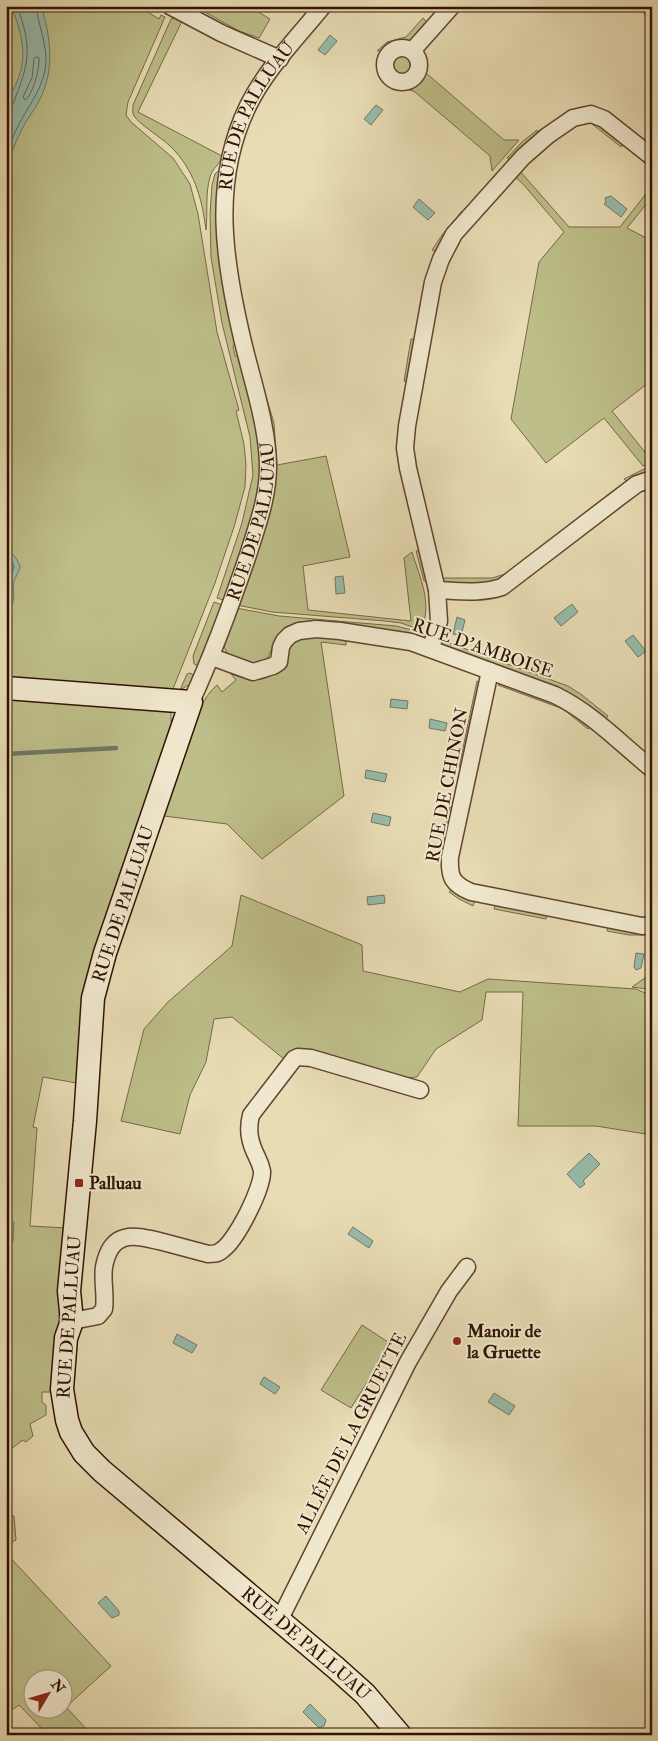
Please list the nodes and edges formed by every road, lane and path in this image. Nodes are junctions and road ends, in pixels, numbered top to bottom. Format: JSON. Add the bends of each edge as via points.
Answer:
{"nodes":[{"id":1,"x":170,"y":6,"type":"edge"},
{"id":2,"x":323,"y":6,"type":"edge"},
{"id":3,"x":452,"y":6,"type":"edge"},
{"id":4,"x":412,"y":51,"type":"dead end"},
{"id":5,"x":280,"y":59,"type":"junction"},
{"id":6,"x":652,"y":157,"type":"edge"},
{"id":7,"x":652,"y":479,"type":"edge"},
{"id":8,"x":437,"y":590,"type":"junction"},
{"id":9,"x":431,"y":648,"type":"junction"},
{"id":10,"x":212,"y":657,"type":"junction"},
{"id":11,"x":490,"y":671,"type":"junction"},
{"id":12,"x":6,"y":688,"type":"edge"},
{"id":13,"x":191,"y":702,"type":"junction"},
{"id":14,"x":652,"y":769,"type":"edge"},
{"id":15,"x":652,"y":925,"type":"edge"},
{"id":16,"x":420,"y":1090,"type":"dead end"},
{"id":17,"x":466,"y":1267,"type":"dead end"},
{"id":18,"x":72,"y":1321,"type":"junction"},
{"id":19,"x":279,"y":1621,"type":"junction"},
{"id":20,"x":400,"y":1735,"type":"edge"}],
"edges":[{"from":1,"to":5,"type":"street","via":[[221,34]]},
{"from":2,"to":5,"type":"street","name":"RUE DE PALLUAU"},
{"from":3,"to":4,"type":"street"},
{"from":5,"to":10,"type":"street","name":"RUE DE PALLUAU","via":[[243,118],[230,155],[225,194],[225,248],[232,296],[265,433],[268,468],[262,509]]},
{"from":6,"to":8,"type":"street","via":[[604,119],[591,114],[573,118],[547,136],[513,168],[454,234],[441,259],[433,282],[420,348],[405,448]]},
{"from":7,"to":8,"type":"street","via":[[630,489],[502,588]]},
{"from":8,"to":9,"type":"street","via":[[438,620]]},
{"from":9,"to":10,"type":"street","name":"RUE D'AMBOISE","via":[[372,635],[306,629],[290,635],[284,642],[279,662],[253,672]]},
{"from":9,"to":11,"type":"street","name":"RUE D'AMBOISE"},
{"from":10,"to":13,"type":"street","name":"RUE DE PALLUAU"},
{"from":11,"to":14,"type":"street","name":"RUE D'AMBOISE","via":[[574,704]]},
{"from":11,"to":15,"type":"street","name":"RUE DE CHINON","via":[[450,857],[453,881],[471,892],[642,926]]},
{"from":12,"to":13,"type":"street"},
{"from":13,"to":18,"type":"street","name":"RUE DE PALLUAU","via":[[105,953],[93,998],[69,1292]]},
{"from":16,"to":18,"type":"street","via":[[311,1058],[294,1059],[249,1123],[249,1139],[260,1164],[261,1180],[256,1196],[227,1246],[216,1254],[208,1254],[139,1236],[123,1238],[112,1247],[104,1268],[104,1309],[98,1316]]},
{"from":17,"to":19,"type":"street","name":"ALLÉE DE LA GRUETTE","via":[[408,1362]]},
{"from":18,"to":19,"type":"street","name":"RUE DE PALLUAU","via":[[66,1338],[62,1389],[66,1420],[84,1452],[102,1471]]},
{"from":19,"to":20,"type":"street","name":"RUE DE PALLUAU","via":[[365,1694]]}]}
